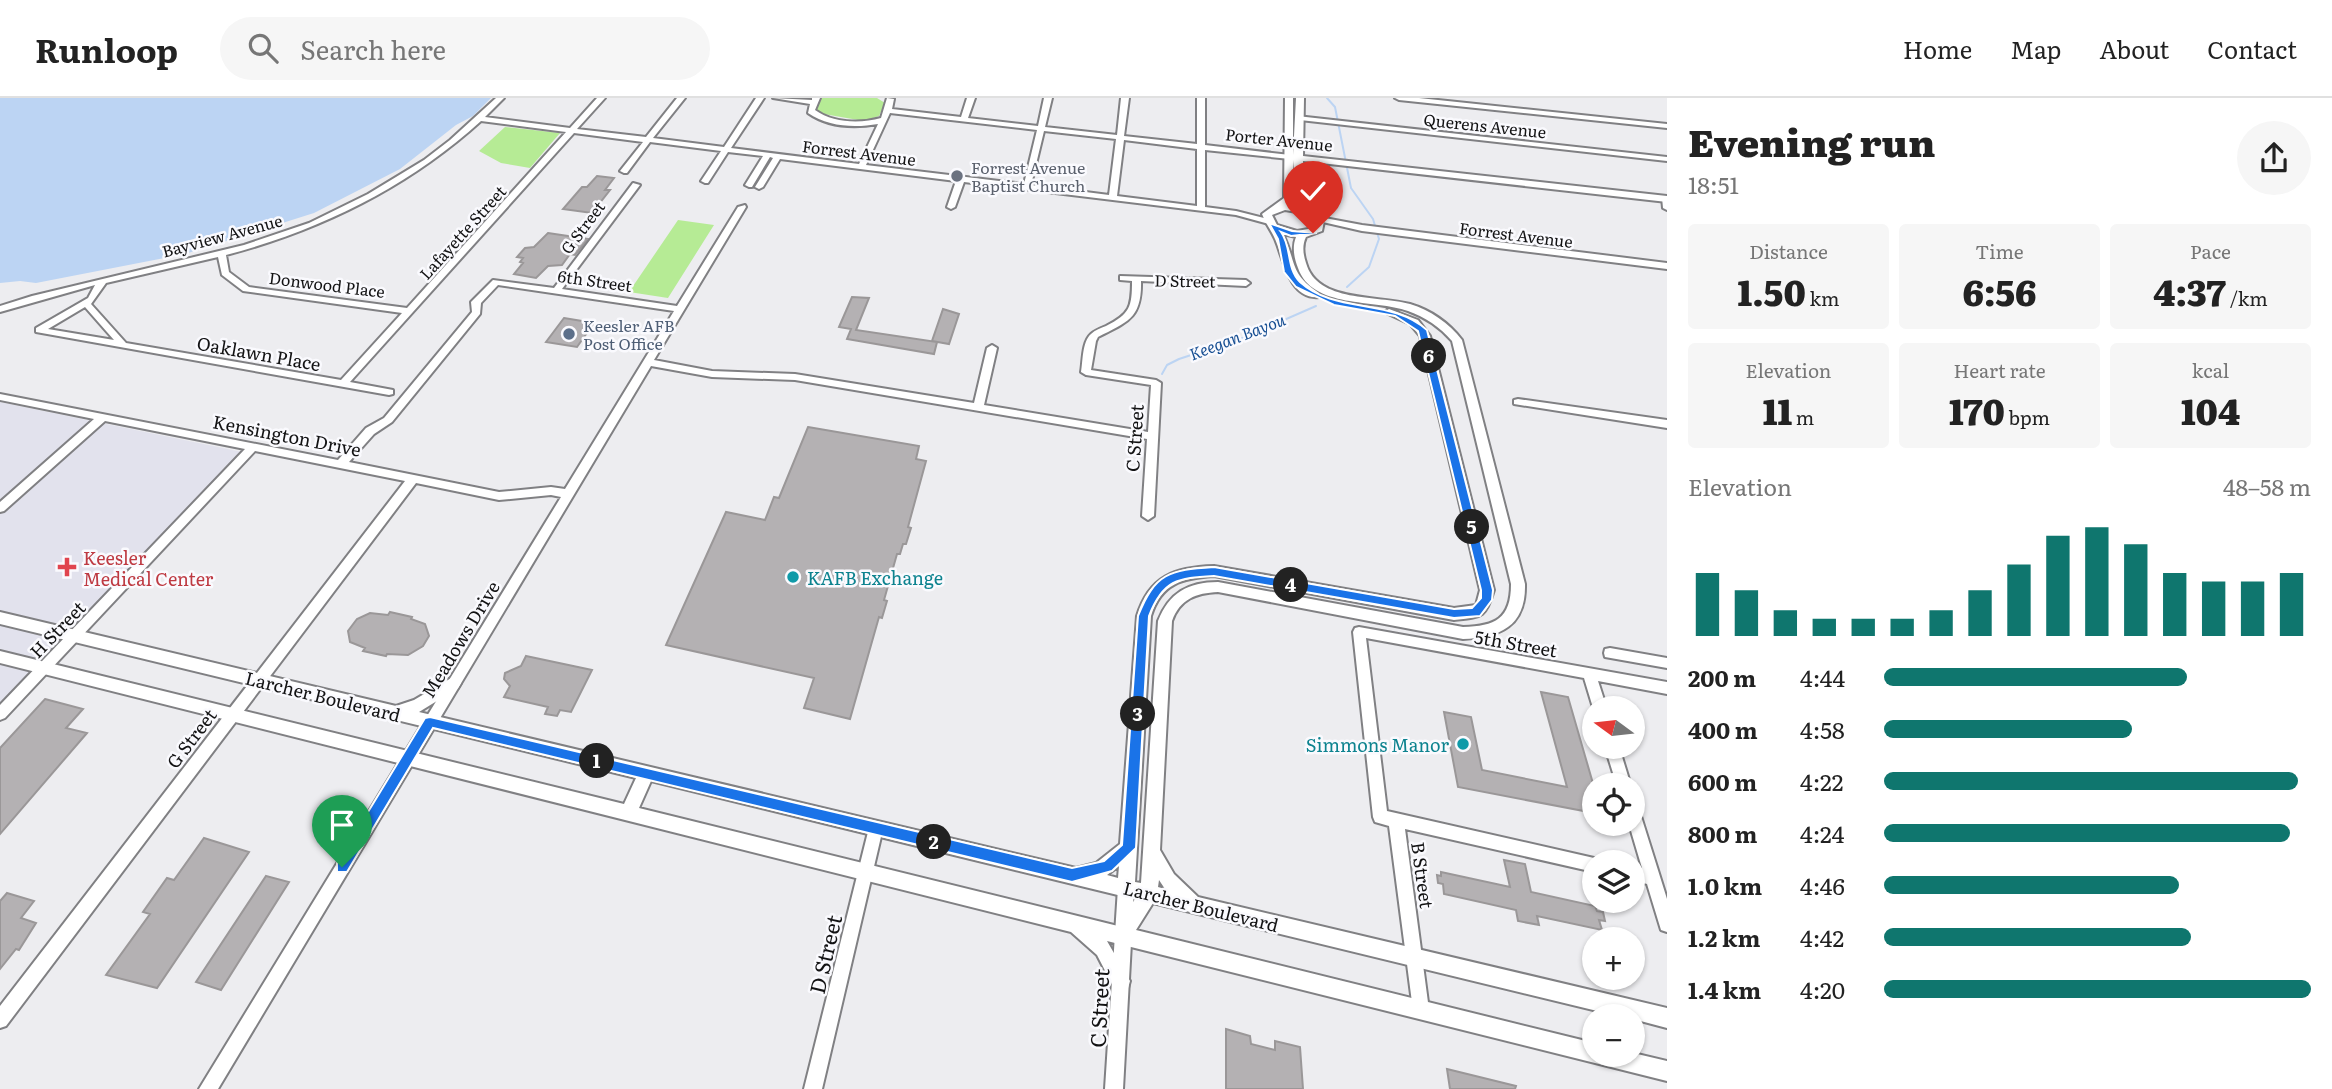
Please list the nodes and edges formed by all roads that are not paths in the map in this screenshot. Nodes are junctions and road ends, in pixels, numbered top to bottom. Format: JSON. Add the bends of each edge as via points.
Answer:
{"nodes":[{"id":1,"x":500,"y":98,"type":"edge"},
{"id":2,"x":601,"y":98,"type":"edge"},
{"id":3,"x":681,"y":98,"type":"edge"},
{"id":4,"x":760,"y":98,"type":"edge"},
{"id":5,"x":777,"y":98,"type":"edge"},
{"id":6,"x":890,"y":98,"type":"edge"},
{"id":7,"x":971,"y":98,"type":"edge"},
{"id":8,"x":1048,"y":98,"type":"edge"},
{"id":9,"x":1125,"y":98,"type":"edge"},
{"id":10,"x":1201,"y":98,"type":"edge"},
{"id":11,"x":1289,"y":98,"type":"edge"},
{"id":12,"x":1300,"y":98,"type":"edge"},
{"id":13,"x":1399,"y":98,"type":"edge"},
{"id":14,"x":815,"y":100,"type":"edge"},
{"id":15,"x":1476,"y":102,"type":"edge"},
{"id":16,"x":888,"y":111,"type":"junction"},
{"id":17,"x":1300,"y":118,"type":"junction"},
{"id":18,"x":480,"y":119,"type":"junction"},
{"id":19,"x":964,"y":119,"type":"junction"},
{"id":20,"x":883,"y":120,"type":"junction"},
{"id":21,"x":1333,"y":122,"type":"joint"},
{"id":22,"x":1667,"y":126,"type":"edge"},
{"id":23,"x":1042,"y":128,"type":"junction"},
{"id":24,"x":572,"y":130,"type":"junction"},
{"id":25,"x":1121,"y":137,"type":"junction"},
{"id":26,"x":648,"y":140,"type":"junction"},
{"id":27,"x":1202,"y":146,"type":"junction"},
{"id":28,"x":726,"y":150,"type":"junction"},
{"id":29,"x":773,"y":156,"type":"junction"},
{"id":30,"x":1295,"y":157,"type":"junction"},
{"id":31,"x":1667,"y":159,"type":"edge"},
{"id":32,"x":861,"y":167,"type":"junction"},
{"id":33,"x":624,"y":171,"type":"dead end"},
{"id":34,"x":961,"y":179,"type":"junction"},
{"id":35,"x":705,"y":181,"type":"dead end"},
{"id":36,"x":636,"y":185,"type":"dead end"},
{"id":37,"x":749,"y":186,"type":"dead end"},
{"id":38,"x":759,"y":187,"type":"dead end"},
{"id":39,"x":1027,"y":187,"type":"junction"},
{"id":40,"x":1113,"y":198,"type":"junction"},
{"id":41,"x":1666,"y":202,"type":"edge"},
{"id":42,"x":742,"y":207,"type":"dead end"},
{"id":43,"x":951,"y":207,"type":"dead end"},
{"id":44,"x":1277,"y":208,"type":"junction"},
{"id":45,"x":1201,"y":209,"type":"junction"},
{"id":46,"x":1236,"y":213,"type":"junction"},
{"id":47,"x":1314,"y":216,"type":"junction"},
{"id":48,"x":1270,"y":223,"type":"junction"},
{"id":49,"x":1367,"y":229,"type":"junction"},
{"id":50,"x":1308,"y":234,"type":"junction"},
{"id":51,"x":220,"y":252,"type":"junction"},
{"id":52,"x":1667,"y":266,"type":"edge"},
{"id":53,"x":1123,"y":278,"type":"dead end"},
{"id":54,"x":103,"y":280,"type":"junction"},
{"id":55,"x":1136,"y":280,"type":"junction"},
{"id":56,"x":505,"y":281,"type":"joint"},
{"id":57,"x":1246,"y":283,"type":"dead end"},
{"id":58,"x":557,"y":290,"type":"junction"},
{"id":59,"x":86,"y":303,"type":"junction"},
{"id":60,"x":0,"y":309,"type":"edge"},
{"id":61,"x":680,"y":309,"type":"junction"},
{"id":62,"x":410,"y":311,"type":"junction"},
{"id":63,"x":123,"y":345,"type":"junction"},
{"id":64,"x":992,"y":348,"type":"dead end"},
{"id":65,"x":648,"y":362,"type":"junction"},
{"id":66,"x":344,"y":384,"type":"junction"},
{"id":67,"x":389,"y":392,"type":"dead end"},
{"id":68,"x":0,"y":397,"type":"edge"},
{"id":69,"x":1518,"y":402,"type":"dead end"},
{"id":70,"x":978,"y":408,"type":"junction"},
{"id":71,"x":103,"y":416,"type":"junction"},
{"id":72,"x":1667,"y":424,"type":"edge"},
{"id":73,"x":1153,"y":436,"type":"junction"},
{"id":74,"x":254,"y":446,"type":"junction"},
{"id":75,"x":341,"y":464,"type":"junction"},
{"id":76,"x":413,"y":479,"type":"junction"},
{"id":77,"x":568,"y":494,"type":"junction"},
{"id":78,"x":0,"y":508,"type":"edge"},
{"id":79,"x":1148,"y":516,"type":"dead end"},
{"id":80,"x":0,"y":618,"type":"edge"},
{"id":81,"x":75,"y":636,"type":"junction"},
{"id":82,"x":1610,"y":653,"type":"dead end"},
{"id":83,"x":0,"y":657,"type":"edge"},
{"id":84,"x":1667,"y":663,"type":"edge"},
{"id":85,"x":44,"y":668,"type":"junction"},
{"id":86,"x":1589,"y":673,"type":"junction"},
{"id":87,"x":260,"y":680,"type":"junction"},
{"id":88,"x":453,"y":683,"type":"junction"},
{"id":89,"x":1667,"y":688,"type":"edge"},
{"id":90,"x":1596,"y":696,"type":"edge"},
{"id":91,"x":394,"y":713,"type":"junction"},
{"id":92,"x":0,"y":714,"type":"edge"},
{"id":93,"x":233,"y":715,"type":"junction"},
{"id":94,"x":430,"y":722,"type":"junction"},
{"id":95,"x":408,"y":758,"type":"junction"},
{"id":96,"x":647,"y":772,"type":"junction"},
{"id":97,"x":629,"y":812,"type":"junction"},
{"id":98,"x":1396,"y":820,"type":"junction"},
{"id":99,"x":876,"y":828,"type":"junction"},
{"id":100,"x":1640,"y":836,"type":"edge"},
{"id":101,"x":1129,"y":848,"type":"junction"},
{"id":102,"x":1153,"y":853,"type":"junction"},
{"id":103,"x":1582,"y":862,"type":"edge"},
{"id":104,"x":865,"y":871,"type":"junction"},
{"id":105,"x":1072,"y":875,"type":"junction"},
{"id":106,"x":1645,"y":876,"type":"edge"},
{"id":107,"x":1653,"y":878,"type":"junction"},
{"id":108,"x":1126,"y":888,"type":"junction"},
{"id":109,"x":1148,"y":894,"type":"junction"},
{"id":110,"x":1196,"y":906,"type":"junction"},
{"id":111,"x":1070,"y":922,"type":"junction"},
{"id":112,"x":1667,"y":925,"type":"edge"},
{"id":113,"x":1123,"y":935,"type":"junction"},
{"id":114,"x":1415,"y":957,"type":"junction"},
{"id":115,"x":1121,"y":981,"type":"junction"},
{"id":116,"x":1421,"y":1010,"type":"junction"},
{"id":117,"x":1667,"y":1018,"type":"edge"},
{"id":118,"x":0,"y":1020,"type":"edge"},
{"id":119,"x":1582,"y":1050,"type":"edge"},
{"id":120,"x":1645,"y":1066,"type":"edge"},
{"id":121,"x":1667,"y":1071,"type":"edge"},
{"id":122,"x":208,"y":1089,"type":"edge"},
{"id":123,"x":813,"y":1089,"type":"edge"},
{"id":124,"x":1114,"y":1089,"type":"edge"}],
"edges":[{"from":1,"to":18,"type":"street","name":"Bayview Avenue"},
{"from":2,"to":24,"type":"street","name":"Lafayette Street"},
{"from":3,"to":26,"type":"street"},
{"from":4,"to":28,"type":"street"},
{"from":5,"to":14,"type":"street"},
{"from":6,"to":16,"type":"street"},
{"from":7,"to":19,"type":"street"},
{"from":8,"to":23,"type":"street"},
{"from":9,"to":25,"type":"street"},
{"from":10,"to":27,"type":"street"},
{"from":11,"to":30,"type":"main road"},
{"from":12,"to":17,"type":"main road"},
{"from":13,"to":15,"type":"street"},
{"from":14,"to":20,"type":"street","via":[[811,111],[819,117],[868,124]]},
{"from":15,"to":22,"type":"street"},
{"from":16,"to":19,"type":"street","name":"Porter Avenue"},
{"from":16,"to":20,"type":"street"},
{"from":17,"to":21,"type":"street","name":"Querens Avenue"},
{"from":17,"to":30,"type":"main road"},
{"from":18,"to":24,"type":"street","name":"Forrest Avenue"},
{"from":18,"to":51,"type":"street","name":"Bayview Avenue","via":[[427,161],[357,203],[281,236]]},
{"from":19,"to":23,"type":"street","name":"Porter Avenue"},
{"from":20,"to":32,"type":"street"},
{"from":21,"to":31,"type":"street","name":"Querens Avenue"},
{"from":23,"to":25,"type":"street","name":"Porter Avenue"},
{"from":23,"to":39,"type":"street"},
{"from":24,"to":26,"type":"street","name":"Forrest Avenue"},
{"from":24,"to":62,"type":"street","name":"Lafayette Street"},
{"from":25,"to":27,"type":"street","name":"Porter Avenue"},
{"from":25,"to":40,"type":"street"},
{"from":26,"to":28,"type":"street","name":"Forrest Avenue"},
{"from":26,"to":33,"type":"street"},
{"from":27,"to":30,"type":"street","name":"Porter Avenue"},
{"from":27,"to":45,"type":"street"},
{"from":28,"to":29,"type":"street","name":"Forrest Avenue"},
{"from":28,"to":35,"type":"street"},
{"from":29,"to":32,"type":"street","name":"Forrest Avenue"},
{"from":29,"to":37,"type":"street"},
{"from":29,"to":38,"type":"street"},
{"from":30,"to":41,"type":"main road","name":"Porter Avenue"},
{"from":30,"to":44,"type":"main road","via":[[1289,199]]},
{"from":30,"to":47,"type":"main road","via":[[1302,195]]},
{"from":32,"to":34,"type":"street","name":"Forrest Avenue"},
{"from":34,"to":39,"type":"street","name":"Forrest Avenue"},
{"from":34,"to":43,"type":"street"},
{"from":36,"to":58,"type":"street","name":"G Street"},
{"from":39,"to":40,"type":"street","name":"Forrest Avenue"},
{"from":40,"to":45,"type":"street","name":"Forrest Avenue"},
{"from":42,"to":61,"type":"street","name":"Meadows Drive"},
{"from":44,"to":46,"type":"street","name":"Forrest Avenue"},
{"from":44,"to":47,"type":"main road"},
{"from":44,"to":48,"type":"main road","via":[[1267,214]]},
{"from":45,"to":46,"type":"street","name":"Forrest Avenue"},
{"from":46,"to":48,"type":"street","name":"Forrest Avenue"},
{"from":47,"to":49,"type":"street","name":"Forrest Avenue"},
{"from":47,"to":50,"type":"main road","via":[[1320,226]]},
{"from":48,"to":50,"type":"main road","via":[[1285,232]]},
{"from":48,"to":101,"type":"main road","via":[[1282,239],[1292,279],[1314,295],[1397,314],[1423,330],[1486,600],[1475,612],[1454,614],[1214,571],[1184,574],[1162,584],[1150,598],[1144,616]]},
{"from":49,"to":50,"type":"street","name":"Forrest Avenue"},
{"from":49,"to":52,"type":"street","name":"Forrest Avenue"},
{"from":50,"to":102,"type":"main road","via":[[1298,246],[1308,280],[1328,292],[1409,308],[1437,321],[1457,340],[1518,584],[1518,606],[1497,629],[1463,633],[1218,587],[1194,589],[1180,596],[1165,621]]},
{"from":51,"to":54,"type":"street","name":"Bayview Avenue"},
{"from":51,"to":62,"type":"street","name":"Donwood Place","via":[[225,273],[246,289]]},
{"from":53,"to":55,"type":"street","name":"D Street"},
{"from":54,"to":59,"type":"street","name":"Oaklawn Place","via":[[95,297]]},
{"from":54,"to":60,"type":"street","name":"Bayview Avenue"},
{"from":55,"to":57,"type":"street","name":"D Street"},
{"from":55,"to":73,"type":"street","name":"C Street","via":[[1133,315],[1095,335],[1086,372],[1156,383]]},
{"from":56,"to":58,"type":"street","name":"6th Street"},
{"from":56,"to":75,"type":"street","via":[[490,285],[476,302],[477,312],[388,420],[370,430]]},
{"from":58,"to":61,"type":"street","name":"6th Street"},
{"from":59,"to":63,"type":"street"},
{"from":59,"to":63,"type":"street","name":"Oaklawn Place","via":[[39,330]]},
{"from":61,"to":65,"type":"street","name":"Meadows Drive"},
{"from":62,"to":66,"type":"street","name":"Lafayette Street"},
{"from":63,"to":66,"type":"street","name":"Oaklawn Place"},
{"from":64,"to":70,"type":"street"},
{"from":65,"to":70,"type":"street","via":[[712,374],[795,377]]},
{"from":65,"to":77,"type":"street","name":"Meadows Drive"},
{"from":66,"to":67,"type":"street","name":"Oaklawn Place"},
{"from":68,"to":71,"type":"street","name":"Kensington Drive"},
{"from":69,"to":72,"type":"street"},
{"from":70,"to":73,"type":"street"},
{"from":71,"to":74,"type":"street","name":"Kensington Drive"},
{"from":71,"to":78,"type":"street"},
{"from":73,"to":79,"type":"street","name":"C Street"},
{"from":74,"to":75,"type":"street","name":"Kensington Drive"},
{"from":74,"to":81,"type":"street","name":"H Street"},
{"from":75,"to":76,"type":"street","name":"Kensington Drive"},
{"from":76,"to":77,"type":"street","name":"Kensington Drive","via":[[499,496]]},
{"from":76,"to":87,"type":"street","name":"G Street"},
{"from":77,"to":88,"type":"street","name":"Meadows Drive"},
{"from":80,"to":81,"type":"main road","name":"Larcher Boulevard"},
{"from":81,"to":85,"type":"street","name":"H Street"},
{"from":81,"to":87,"type":"main road","name":"Larcher Boulevard"},
{"from":82,"to":84,"type":"street"},
{"from":83,"to":85,"type":"main road"},
{"from":85,"to":92,"type":"street","name":"H Street"},
{"from":85,"to":93,"type":"main road"},
{"from":86,"to":89,"type":"street","name":"5th Street"},
{"from":86,"to":90,"type":"street"},
{"from":86,"to":98,"type":"street","name":"5th Street","via":[[1359,632],[1380,817]]},
{"from":87,"to":91,"type":"main road","name":"Larcher Boulevard"},
{"from":87,"to":93,"type":"street","name":"G Street"},
{"from":88,"to":91,"type":"main road","via":[[419,705]]},
{"from":88,"to":94,"type":"street","name":"Meadows Drive"},
{"from":91,"to":94,"type":"main road","name":"Larcher Boulevard"},
{"from":93,"to":95,"type":"main road"},
{"from":93,"to":118,"type":"street","name":"G Street"},
{"from":94,"to":95,"type":"street","name":"Meadows Drive"},
{"from":94,"to":96,"type":"main road","name":"Larcher Boulevard"},
{"from":95,"to":97,"type":"main road"},
{"from":95,"to":122,"type":"street","name":"Meadows Drive"},
{"from":96,"to":97,"type":"main road"},
{"from":96,"to":99,"type":"main road","name":"Larcher Boulevard"},
{"from":97,"to":104,"type":"main road"},
{"from":98,"to":103,"type":"street"},
{"from":98,"to":114,"type":"street","name":"B Street"},
{"from":99,"to":104,"type":"street","name":"D Street"},
{"from":99,"to":105,"type":"main road","name":"Larcher Boulevard"},
{"from":100,"to":107,"type":"street"},
{"from":101,"to":105,"type":"main road","via":[[1100,870]]},
{"from":101,"to":108,"type":"main road"},
{"from":102,"to":109,"type":"main road"},
{"from":102,"to":110,"type":"main road","via":[[1168,880]]},
{"from":104,"to":111,"type":"main road"},
{"from":104,"to":123,"type":"street","name":"D Street"},
{"from":105,"to":108,"type":"main road","name":"Larcher Boulevard"},
{"from":106,"to":107,"type":"street"},
{"from":107,"to":112,"type":"street"},
{"from":108,"to":109,"type":"main road","name":"Larcher Boulevard"},
{"from":108,"to":113,"type":"street","name":"C Street"},
{"from":109,"to":110,"type":"main road","name":"Larcher Boulevard"},
{"from":109,"to":113,"type":"main road"},
{"from":110,"to":114,"type":"main road","name":"Larcher Boulevard"},
{"from":111,"to":113,"type":"main road"},
{"from":111,"to":115,"type":"main road","via":[[1103,949]]},
{"from":113,"to":115,"type":"street","name":"C Street"},
{"from":113,"to":116,"type":"main road"},
{"from":114,"to":116,"type":"street","name":"B Street"},
{"from":114,"to":117,"type":"main road","name":"Larcher Boulevard"},
{"from":115,"to":124,"type":"street","name":"C Street"},
{"from":116,"to":119,"type":"main road"},
{"from":120,"to":121,"type":"main road"}]}
